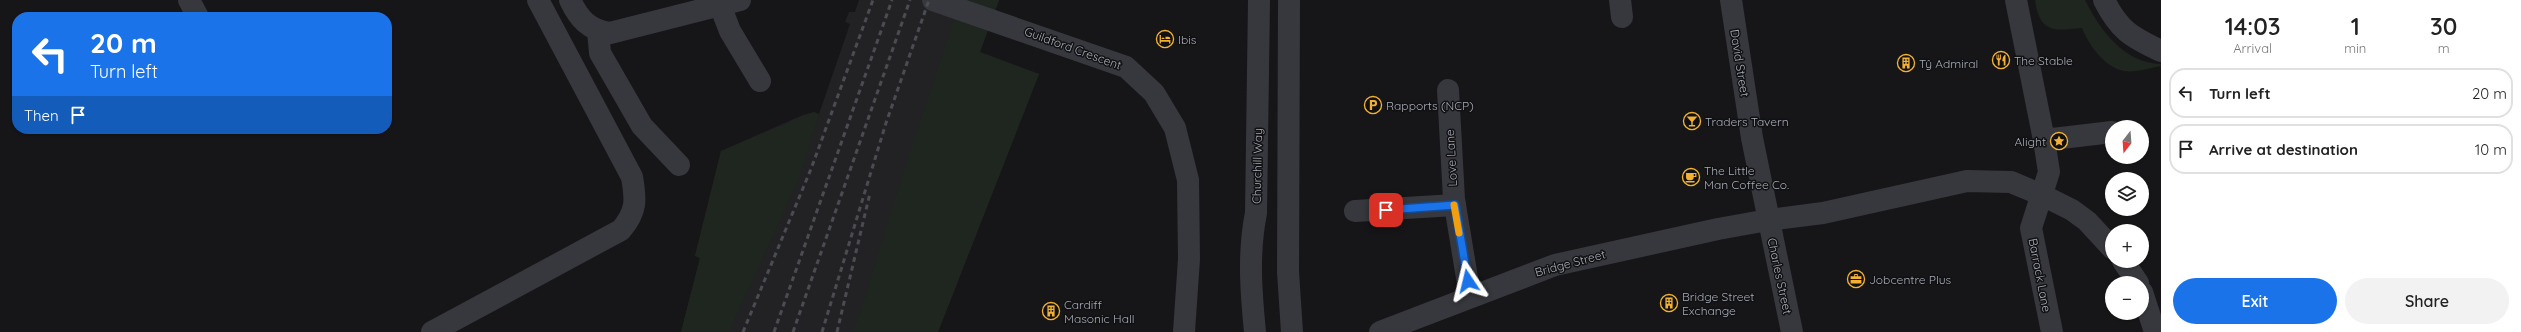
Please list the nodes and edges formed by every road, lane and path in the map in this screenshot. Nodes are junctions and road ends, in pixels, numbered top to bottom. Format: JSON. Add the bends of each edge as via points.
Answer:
{"nodes":[{"id":1,"x":189,"y":0,"type":"edge"},
{"id":2,"x":538,"y":0,"type":"edge"},
{"id":3,"x":933,"y":0,"type":"edge"},
{"id":4,"x":1259,"y":0,"type":"edge"},
{"id":5,"x":1289,"y":0,"type":"edge"},
{"id":6,"x":1731,"y":0,"type":"edge"},
{"id":7,"x":2016,"y":0,"type":"edge"},
{"id":8,"x":2104,"y":0,"type":"edge"},
{"id":9,"x":730,"y":3,"type":"edge"},
{"id":10,"x":574,"y":7,"type":"edge"},
{"id":11,"x":195,"y":12,"type":"edge"},
{"id":12,"x":598,"y":31,"type":"junction"},
{"id":13,"x":2161,"y":51,"type":"edge"},
{"id":14,"x":760,"y":81,"type":"dead end"},
{"id":15,"x":1448,"y":90,"type":"dead end"},
{"id":16,"x":2105,"y":133,"type":"edge"},
{"id":17,"x":2044,"y":140,"type":"junction"},
{"id":18,"x":679,"y":165,"type":"dead end"},
{"id":19,"x":2042,"y":195,"type":"junction"},
{"id":20,"x":1455,"y":205,"type":"junction"},
{"id":21,"x":1355,"y":210,"type":"dead end"},
{"id":22,"x":1768,"y":220,"type":"junction"},
{"id":23,"x":2105,"y":240,"type":"edge"},
{"id":24,"x":1470,"y":296,"type":"junction"},
{"id":25,"x":2149,"y":314,"type":"edge"},
{"id":26,"x":432,"y":332,"type":"edge"},
{"id":27,"x":1184,"y":332,"type":"edge"},
{"id":28,"x":1256,"y":332,"type":"edge"},
{"id":29,"x":1292,"y":332,"type":"edge"},
{"id":30,"x":1380,"y":332,"type":"edge"},
{"id":31,"x":1792,"y":332,"type":"edge"},
{"id":32,"x":2052,"y":332,"type":"edge"},
{"id":33,"x":2155,"y":332,"type":"edge"}],
"edges":[{"from":1,"to":11,"type":"street"},
{"from":2,"to":26,"type":"street","via":[[632,177],[635,197],[632,217],[621,230]]},
{"from":3,"to":27,"type":"street","name":"Guildford Crescent","via":[[1126,67],[1154,93],[1175,128],[1188,180],[1189,259]]},
{"from":4,"to":28,"type":"street","name":"Churchill Way","via":[[1256,213],[1250,242]]},
{"from":5,"to":29,"type":"street","via":[[1288,272]]},
{"from":6,"to":22,"type":"street","name":"David Street","via":[[1752,138]]},
{"from":7,"to":17,"type":"street"},
{"from":8,"to":13,"type":"street","via":[[2114,21],[2136,40]]},
{"from":9,"to":12,"type":"street","via":[[623,31]]},
{"from":9,"to":14,"type":"street","via":[[730,31]]},
{"from":10,"to":12,"type":"street","via":[[586,24]]},
{"from":12,"to":18,"type":"street","via":[[600,53],[642,126]]},
{"from":15,"to":20,"type":"street","name":"Love Lane"},
{"from":16,"to":17,"type":"street"},
{"from":17,"to":19,"type":"street","name":"Barrack Lane","via":[[2049,172]]},
{"from":19,"to":22,"type":"street","name":"Bridge Street","via":[[2011,182],[1967,180],[1823,213]]},
{"from":19,"to":23,"type":"street","name":"Bridge Street","via":[[2072,210],[2087,221]]},
{"from":19,"to":32,"type":"street","name":"Barrack Lane","via":[[2031,228]]},
{"from":20,"to":21,"type":"street"},
{"from":20,"to":24,"type":"street","name":"Love Lane"},
{"from":22,"to":24,"type":"street","name":"Bridge Street","via":[[1555,265]]},
{"from":22,"to":31,"type":"street","name":"Charles Street"},
{"from":24,"to":30,"type":"street","name":"Bridge Street"},
{"from":25,"to":33,"type":"street"}]}
